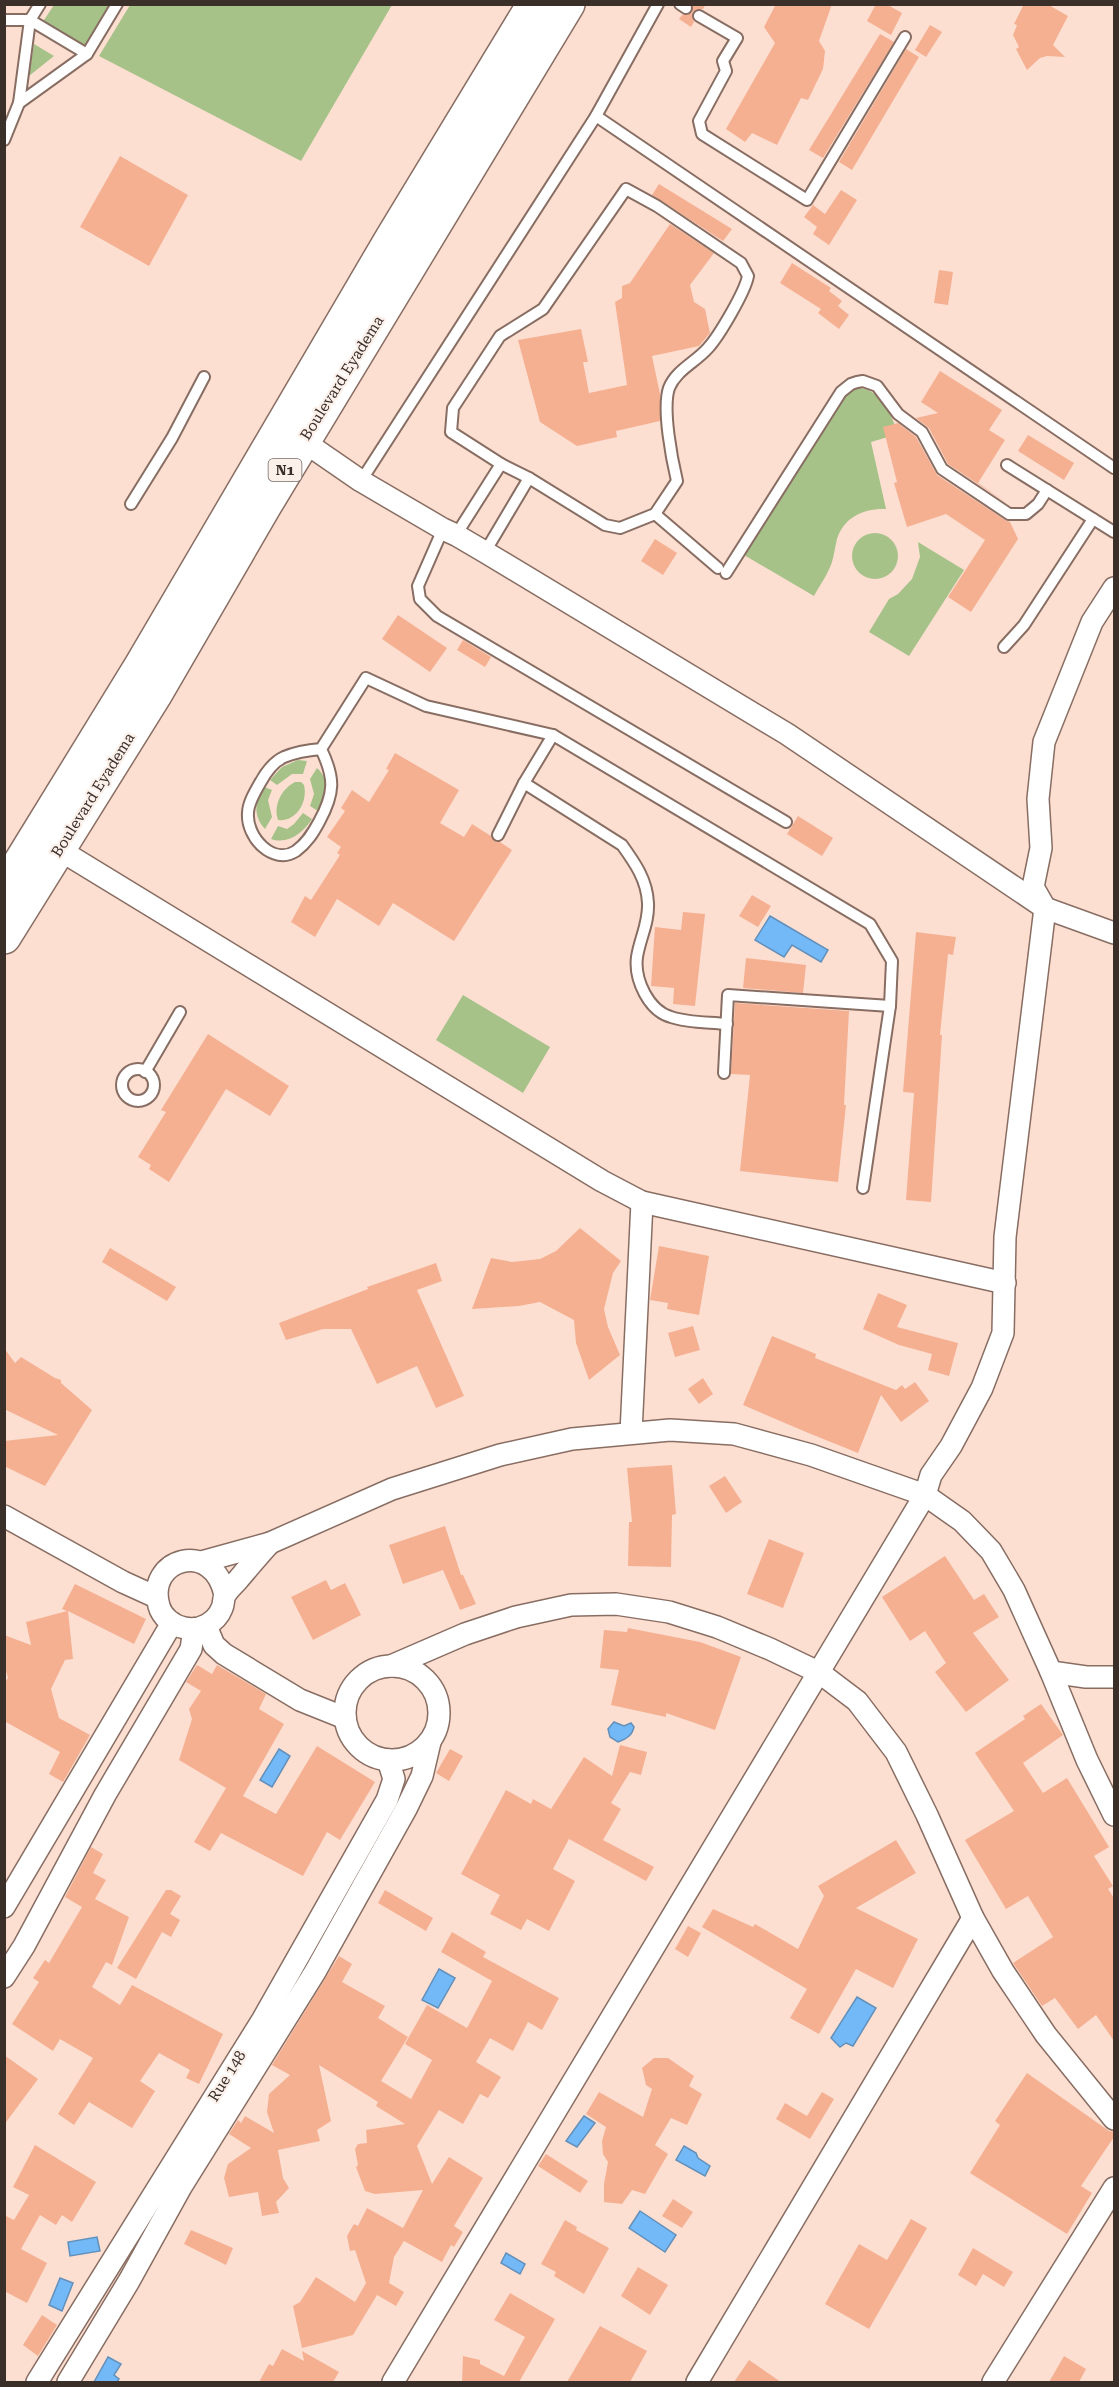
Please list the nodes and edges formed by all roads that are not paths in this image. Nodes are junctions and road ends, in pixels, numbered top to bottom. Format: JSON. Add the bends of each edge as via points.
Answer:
{"nodes":[{"id":1,"x":40,"y":4,"type":"edge"},
{"id":2,"x":117,"y":4,"type":"edge"},
{"id":3,"x":534,"y":4,"type":"edge"},
{"id":4,"x":568,"y":4,"type":"edge"},
{"id":5,"x":658,"y":4,"type":"edge"},
{"id":6,"x":699,"y":16,"type":"dead end"},
{"id":7,"x":4,"y":20,"type":"edge"},
{"id":8,"x":30,"y":20,"type":"junction"},
{"id":9,"x":904,"y":38,"type":"dead end"},
{"id":10,"x":87,"y":54,"type":"junction"},
{"id":11,"x":20,"y":104,"type":"junction"},
{"id":12,"x":596,"y":116,"type":"junction"},
{"id":13,"x":4,"y":140,"type":"edge"},
{"id":14,"x":204,"y":377,"type":"dead end"},
{"id":15,"x":294,"y":431,"type":"junction"},
{"id":16,"x":501,"y":464,"type":"junction"},
{"id":17,"x":1007,"y":465,"type":"dead end"},
{"id":18,"x":1114,"y":468,"type":"edge"},
{"id":19,"x":529,"y":478,"type":"junction"},
{"id":20,"x":361,"y":481,"type":"junction"},
{"id":21,"x":1047,"y":490,"type":"junction"},
{"id":22,"x":131,"y":504,"type":"dead end"},
{"id":23,"x":655,"y":514,"type":"junction"},
{"id":24,"x":1093,"y":519,"type":"junction"},
{"id":25,"x":450,"y":532,"type":"junction"},
{"id":26,"x":1114,"y":532,"type":"edge"},
{"id":27,"x":485,"y":552,"type":"junction"},
{"id":28,"x":1114,"y":588,"type":"edge"},
{"id":29,"x":1004,"y":647,"type":"dead end"},
{"id":30,"x":553,"y":735,"type":"junction"},
{"id":31,"x":321,"y":749,"type":"junction"},
{"id":32,"x":524,"y":783,"type":"junction"},
{"id":33,"x":786,"y":822,"type":"dead end"},
{"id":34,"x":498,"y":835,"type":"dead end"},
{"id":35,"x":48,"y":843,"type":"junction"},
{"id":36,"x":4,"y":889,"type":"edge"},
{"id":37,"x":1045,"y":908,"type":"junction"},
{"id":38,"x":1114,"y":933,"type":"edge"},
{"id":39,"x":4,"y":937,"type":"edge"},
{"id":40,"x":890,"y":1006,"type":"junction"},
{"id":41,"x":180,"y":1012,"type":"dead end"},
{"id":42,"x":727,"y":1024,"type":"junction"},
{"id":43,"x":146,"y":1071,"type":"dead end"},
{"id":44,"x":724,"y":1073,"type":"dead end"},
{"id":45,"x":863,"y":1188,"type":"dead end"},
{"id":46,"x":642,"y":1202,"type":"junction"},
{"id":47,"x":1005,"y":1283,"type":"junction"},
{"id":48,"x":631,"y":1432,"type":"junction"},
{"id":49,"x":925,"y":1495,"type":"junction"},
{"id":50,"x":4,"y":1516,"type":"edge"},
{"id":51,"x":270,"y":1543,"type":"junction"},
{"id":52,"x":201,"y":1562,"type":"junction"},
{"id":53,"x":225,"y":1595,"type":"junction"},
{"id":54,"x":156,"y":1597,"type":"junction"},
{"id":55,"x":172,"y":1623,"type":"junction"},
{"id":56,"x":200,"y":1627,"type":"junction"},
{"id":57,"x":391,"y":1666,"type":"junction"},
{"id":58,"x":1051,"y":1672,"type":"junction"},
{"id":59,"x":820,"y":1673,"type":"junction"},
{"id":60,"x":1114,"y":1677,"type":"edge"},
{"id":61,"x":345,"y":1718,"type":"junction"},
{"id":62,"x":430,"y":1742,"type":"junction"},
{"id":63,"x":387,"y":1761,"type":"junction"},
{"id":64,"x":1114,"y":1815,"type":"edge"},
{"id":65,"x":4,"y":1907,"type":"edge"},
{"id":66,"x":973,"y":1918,"type":"junction"},
{"id":67,"x":7,"y":1968,"type":"edge"},
{"id":68,"x":225,"y":2097,"type":"junction"},
{"id":69,"x":1114,"y":2119,"type":"edge"},
{"id":70,"x":1114,"y":2188,"type":"edge"},
{"id":71,"x":37,"y":2382,"type":"edge"},
{"id":72,"x":68,"y":2382,"type":"edge"},
{"id":73,"x":393,"y":2382,"type":"edge"},
{"id":74,"x":697,"y":2382,"type":"edge"},
{"id":75,"x":993,"y":2382,"type":"edge"}],
"edges":[{"from":1,"to":8,"type":"lane"},
{"from":2,"to":10,"type":"lane"},
{"from":3,"to":15,"type":"highway","name":"Boulevard Eyadema","number":"N1","via":[[392,238]]},
{"from":4,"to":15,"type":"highway","name":"Boulevard Eyadema","number":"N1"},
{"from":5,"to":12,"type":"lane"},
{"from":6,"to":9,"type":"lane","via":[[737,38],[723,61],[726,71],[699,121],[702,134],[807,200]]},
{"from":7,"to":8,"type":"lane"},
{"from":8,"to":10,"type":"lane"},
{"from":8,"to":11,"type":"lane"},
{"from":10,"to":11,"type":"lane"},
{"from":11,"to":13,"type":"lane"},
{"from":12,"to":18,"type":"lane"},
{"from":12,"to":20,"type":"lane"},
{"from":14,"to":22,"type":"lane"},
{"from":15,"to":20,"type":"street"},
{"from":15,"to":35,"type":"highway","name":"Boulevard Eyadema","number":"N1","via":[[156,693]]},
{"from":16,"to":19,"type":"lane"},
{"from":16,"to":23,"type":"lane","via":[[451,432],[453,408],[500,336],[543,309],[626,189],[741,263],[748,276],[746,288],[707,349],[686,366],[669,388],[669,446],[677,481]]},
{"from":16,"to":25,"type":"lane"},
{"from":17,"to":21,"type":"lane"},
{"from":19,"to":23,"type":"lane","via":[[605,525],[620,528]]},
{"from":19,"to":27,"type":"lane"},
{"from":20,"to":25,"type":"street"},
{"from":21,"to":23,"type":"lane","via":[[1031,511],[1009,514],[942,469],[919,428],[898,414],[877,386],[863,381],[841,392],[722,570]]},
{"from":21,"to":24,"type":"lane"},
{"from":24,"to":26,"type":"lane"},
{"from":24,"to":29,"type":"lane","via":[[1024,625]]},
{"from":25,"to":27,"type":"street"},
{"from":25,"to":33,"type":"lane","via":[[418,586],[420,599],[437,616]]},
{"from":27,"to":37,"type":"street","via":[[787,734]]},
{"from":28,"to":37,"type":"street","via":[[1092,622],[1044,742],[1038,799],[1041,848],[1033,887]]},
{"from":30,"to":31,"type":"lane","via":[[426,706],[366,678]]},
{"from":30,"to":32,"type":"lane"},
{"from":30,"to":40,"type":"lane","via":[[870,924],[892,960]]},
{"from":31,"to":31,"type":"lane","via":[[285,757],[265,774],[248,814],[253,835],[261,847],[277,854],[294,852],[310,839],[333,789],[330,768]]},
{"from":32,"to":34,"type":"lane"},
{"from":32,"to":42,"type":"lane","via":[[622,845],[633,860],[644,881],[648,901],[648,917],[637,958],[642,988],[650,1001],[672,1018]]},
{"from":35,"to":36,"type":"highway","name":"Boulevard Eyadema","number":"N1"},
{"from":35,"to":39,"type":"highway","name":"Boulevard Eyadema","number":"N1"},
{"from":35,"to":46,"type":"street"},
{"from":37,"to":38,"type":"street"},
{"from":37,"to":47,"type":"street","via":[[1005,1237]]},
{"from":40,"to":42,"type":"lane","via":[[728,995]]},
{"from":40,"to":45,"type":"lane"},
{"from":41,"to":43,"type":"lane"},
{"from":42,"to":44,"type":"lane"},
{"from":46,"to":47,"type":"street"},
{"from":46,"to":48,"type":"street"},
{"from":47,"to":49,"type":"street","via":[[1003,1334],[986,1377],[951,1446],[931,1475]]},
{"from":48,"to":49,"type":"street","via":[[734,1434],[811,1455]]},
{"from":48,"to":51,"type":"street","via":[[572,1438],[500,1455],[392,1489]]},
{"from":49,"to":58,"type":"street","via":[[962,1521],[991,1551],[1014,1590]]},
{"from":49,"to":59,"type":"street"},
{"from":50,"to":54,"type":"street"},
{"from":51,"to":52,"type":"street"},
{"from":51,"to":53,"type":"street"},
{"from":52,"to":53,"type":"street","via":[[214,1569]]},
{"from":52,"to":54,"type":"street","via":[[179,1562],[169,1568],[157,1586]]},
{"from":53,"to":56,"type":"street","via":[[219,1613]]},
{"from":54,"to":55,"type":"street","via":[[161,1612]]},
{"from":55,"to":56,"type":"street","via":[[183,1628]]},
{"from":55,"to":65,"type":"street"},
{"from":56,"to":61,"type":"street","via":[[224,1654],[300,1700]]},
{"from":56,"to":67,"type":"street","via":[[191,1649]]},
{"from":57,"to":59,"type":"street","via":[[516,1617],[571,1605],[616,1604],[669,1612],[717,1627]]},
{"from":57,"to":61,"type":"street","via":[[366,1674],[357,1682],[350,1693]]},
{"from":57,"to":62,"type":"street","via":[[416,1673],[435,1692],[440,1718]]},
{"from":58,"to":60,"type":"street"},
{"from":58,"to":64,"type":"street"},
{"from":59,"to":66,"type":"street","via":[[857,1701],[896,1752]]},
{"from":59,"to":73,"type":"street"},
{"from":61,"to":63,"type":"street","via":[[355,1742],[364,1751]]},
{"from":62,"to":63,"type":"street","via":[[404,1760]]},
{"from":62,"to":68,"type":"street","via":[[422,1776],[406,1809],[315,1972]]},
{"from":63,"to":68,"type":"street","name":"Rue 148","via":[[394,1779],[387,1800],[263,2019]]},
{"from":66,"to":69,"type":"street","via":[[1046,2035]]},
{"from":66,"to":74,"type":"street"},
{"from":68,"to":71,"type":"street","name":"Rue 148"},
{"from":68,"to":72,"type":"street","via":[[181,2187]]},
{"from":70,"to":75,"type":"street"}]}
